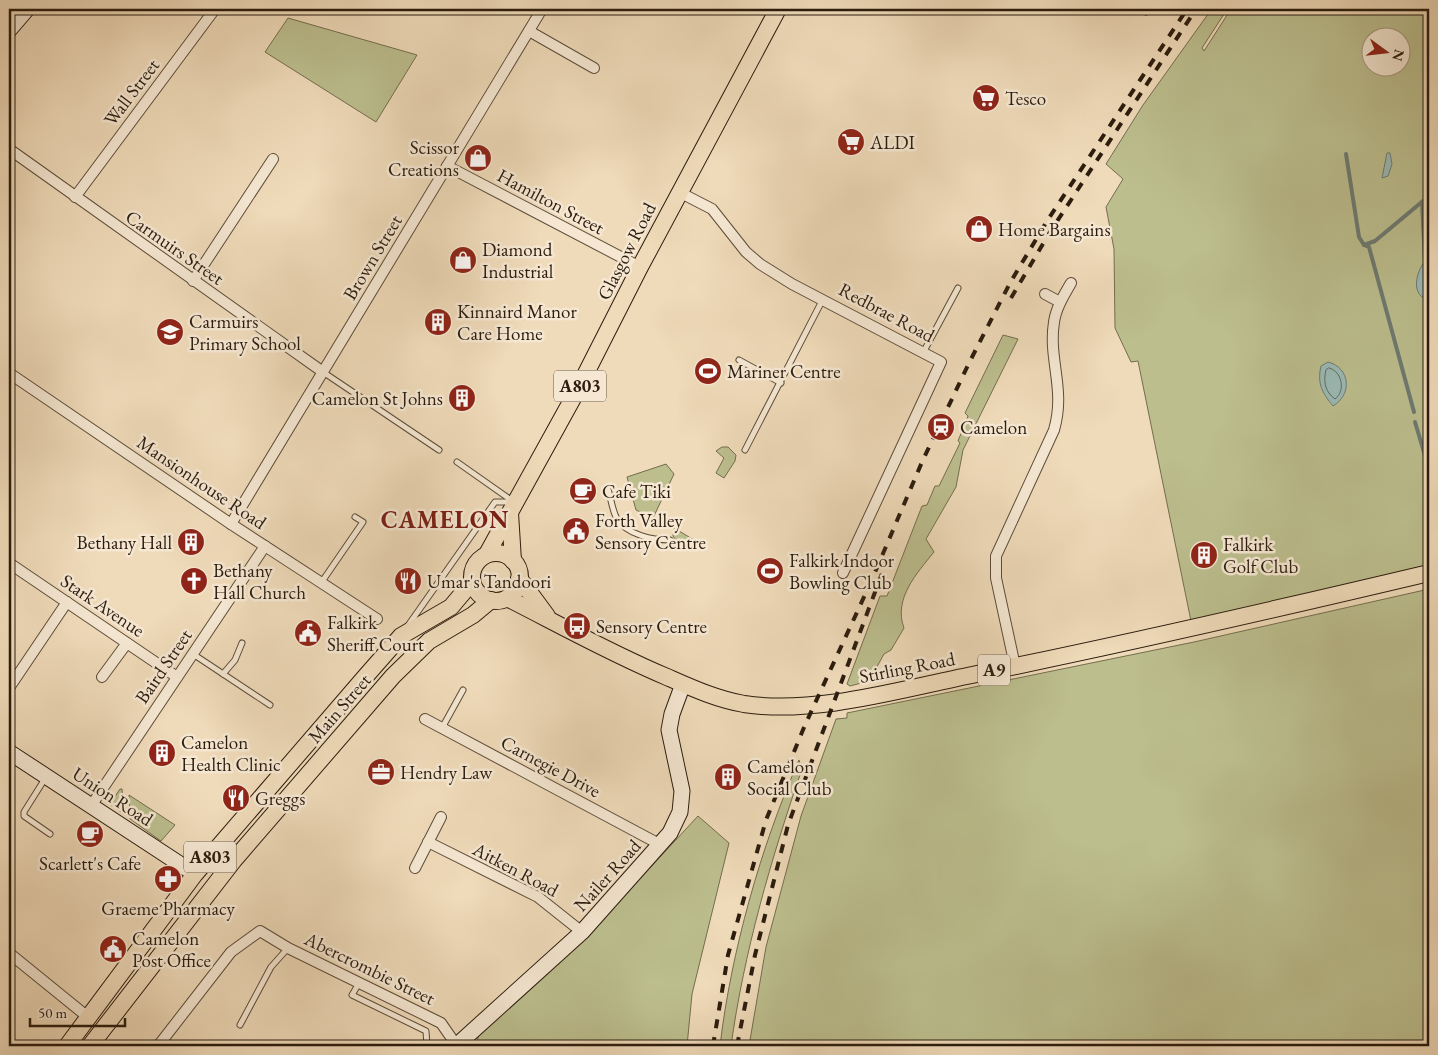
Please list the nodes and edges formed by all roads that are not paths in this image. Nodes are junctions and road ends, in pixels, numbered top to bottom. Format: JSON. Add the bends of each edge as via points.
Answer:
{"nodes":[{"id":1,"x":27,"y":9,"type":"edge"},
{"id":2,"x":215,"y":9,"type":"edge"},
{"id":3,"x":778,"y":9,"type":"edge"},
{"id":4,"x":538,"y":10,"type":"edge"},
{"id":5,"x":9,"y":30,"type":"edge"},
{"id":6,"x":528,"y":31,"type":"junction"},
{"id":7,"x":594,"y":68,"type":"dead end"},
{"id":8,"x":9,"y":149,"type":"edge"},
{"id":9,"x":273,"y":159,"type":"dead end"},
{"id":10,"x":447,"y":166,"type":"junction"},
{"id":11,"x":679,"y":192,"type":"junction"},
{"id":12,"x":75,"y":197,"type":"junction"},
{"id":13,"x":640,"y":267,"type":"junction"},
{"id":14,"x":193,"y":281,"type":"junction"},
{"id":15,"x":1071,"y":283,"type":"dead end"},
{"id":16,"x":958,"y":288,"type":"dead end"},
{"id":17,"x":1045,"y":294,"type":"dead end"},
{"id":18,"x":823,"y":298,"type":"junction"},
{"id":19,"x":1060,"y":302,"type":"junction"},
{"id":20,"x":924,"y":351,"type":"junction"},
{"id":21,"x":739,"y":360,"type":"dead end"},
{"id":22,"x":323,"y":372,"type":"junction"},
{"id":23,"x":9,"y":373,"type":"edge"},
{"id":24,"x":781,"y":383,"type":"junction"},
{"id":25,"x":439,"y":450,"type":"dead end"},
{"id":26,"x":745,"y":450,"type":"dead end"},
{"id":27,"x":457,"y":462,"type":"dead end"},
{"id":28,"x":608,"y":489,"type":"dead end"},
{"id":29,"x":512,"y":507,"type":"junction"},
{"id":30,"x":355,"y":516,"type":"dead end"},
{"id":31,"x":231,"y":524,"type":"junction"},
{"id":32,"x":670,"y":540,"type":"dead end"},
{"id":33,"x":266,"y":546,"type":"junction"},
{"id":34,"x":488,"y":554,"type":"junction"},
{"id":35,"x":513,"y":561,"type":"junction"},
{"id":36,"x":9,"y":563,"type":"edge"},
{"id":37,"x":843,"y":573,"type":"dead end"},
{"id":38,"x":1429,"y":573,"type":"edge"},
{"id":39,"x":519,"y":578,"type":"junction"},
{"id":40,"x":321,"y":582,"type":"junction"},
{"id":41,"x":472,"y":582,"type":"junction"},
{"id":42,"x":507,"y":598,"type":"junction"},
{"id":43,"x":491,"y":600,"type":"junction"},
{"id":44,"x":67,"y":602,"type":"junction"},
{"id":45,"x":377,"y":620,"type":"dead end"},
{"id":46,"x":550,"y":620,"type":"junction"},
{"id":47,"x":401,"y":636,"type":"junction"},
{"id":48,"x":127,"y":643,"type":"junction"},
{"id":49,"x":242,"y":643,"type":"dead end"},
{"id":50,"x":193,"y":654,"type":"junction"},
{"id":51,"x":1015,"y":666,"type":"junction"},
{"id":52,"x":223,"y":674,"type":"junction"},
{"id":53,"x":177,"y":677,"type":"junction"},
{"id":54,"x":102,"y":678,"type":"dead end"},
{"id":55,"x":683,"y":684,"type":"junction"},
{"id":56,"x":9,"y":688,"type":"edge"},
{"id":57,"x":463,"y":690,"type":"dead end"},
{"id":58,"x":270,"y":704,"type":"dead end"},
{"id":59,"x":425,"y":719,"type":"dead end"},
{"id":60,"x":442,"y":728,"type":"junction"},
{"id":61,"x":9,"y":752,"type":"edge"},
{"id":62,"x":46,"y":777,"type":"junction"},
{"id":63,"x":91,"y":806,"type":"junction"},
{"id":64,"x":441,"y":817,"type":"dead end"},
{"id":65,"x":50,"y":834,"type":"dead end"},
{"id":66,"x":428,"y":842,"type":"junction"},
{"id":67,"x":661,"y":845,"type":"junction"},
{"id":68,"x":234,"y":860,"type":"junction"},
{"id":69,"x":415,"y":868,"type":"dead end"},
{"id":70,"x":195,"y":874,"type":"junction"},
{"id":71,"x":582,"y":932,"type":"junction"},
{"id":72,"x":288,"y":948,"type":"junction"},
{"id":73,"x":9,"y":953,"type":"edge"},
{"id":74,"x":359,"y":983,"type":"junction"},
{"id":75,"x":88,"y":1018,"type":"junction"},
{"id":76,"x":240,"y":1025,"type":"dead end"},
{"id":77,"x":67,"y":1046,"type":"edge"},
{"id":78,"x":90,"y":1046,"type":"edge"},
{"id":79,"x":158,"y":1046,"type":"edge"},
{"id":80,"x":427,"y":1046,"type":"edge"},
{"id":81,"x":457,"y":1046,"type":"edge"}],
"edges":[{"from":1,"to":5,"type":"street"},
{"from":2,"to":12,"type":"street","name":"Wall Street"},
{"from":3,"to":11,"type":"main road","name":"Glasgow Road","number":"A803"},
{"from":4,"to":6,"type":"street","name":"Brown Street"},
{"from":6,"to":7,"type":"street"},
{"from":6,"to":10,"type":"street","name":"Brown Street"},
{"from":8,"to":12,"type":"street","name":"Carmuirs Street"},
{"from":9,"to":14,"type":"street"},
{"from":10,"to":13,"type":"street","name":"Hamilton Street"},
{"from":10,"to":22,"type":"street","name":"Brown Street"},
{"from":11,"to":13,"type":"main road","name":"Glasgow Road","number":"A803"},
{"from":11,"to":18,"type":"street","name":"Redbrae Road","via":[[712,209],[746,252],[760,264]]},
{"from":12,"to":14,"type":"street","name":"Carmuirs Street"},
{"from":13,"to":29,"type":"main road","name":"Glasgow Road","number":"A803","via":[[578,389]]},
{"from":14,"to":22,"type":"street","name":"Carmuirs Street"},
{"from":15,"to":19,"type":"street"},
{"from":16,"to":20,"type":"lane"},
{"from":17,"to":19,"type":"street"},
{"from":18,"to":20,"type":"street","name":"Redbrae Road"},
{"from":18,"to":24,"type":"lane"},
{"from":19,"to":51,"type":"street","via":[[1053,336],[1059,390],[1058,416],[1001,540],[995,562]]},
{"from":20,"to":37,"type":"street","name":"Redbrae Road","via":[[941,362]]},
{"from":21,"to":24,"type":"lane"},
{"from":22,"to":25,"type":"lane"},
{"from":22,"to":31,"type":"street","name":"Brown Street"},
{"from":23,"to":31,"type":"street","name":"Mansionhouse Road"},
{"from":24,"to":26,"type":"lane"},
{"from":27,"to":29,"type":"lane"},
{"from":28,"to":32,"type":"lane","via":[[618,520],[653,540]]},
{"from":29,"to":34,"type":"main road","name":"Glasgow Road","number":"A803"},
{"from":29,"to":35,"type":"main road"},
{"from":29,"to":47,"type":"lane","name":"Main Street","via":[[495,502]]},
{"from":30,"to":40,"type":"lane","via":[[364,522]]},
{"from":31,"to":33,"type":"street","name":"Mansionhouse Road"},
{"from":33,"to":40,"type":"street","name":"Mansionhouse Road"},
{"from":33,"to":50,"type":"street","name":"Baird Street"},
{"from":34,"to":35,"type":"main road","via":[[501,553]]},
{"from":34,"to":41,"type":"main road","via":[[476,562]]},
{"from":35,"to":39,"type":"main road"},
{"from":36,"to":44,"type":"street","name":"Stark Avenue"},
{"from":38,"to":51,"type":"main road","name":"Stirling Road","number":"A9","via":[[1191,630]]},
{"from":39,"to":42,"type":"main road"},
{"from":39,"to":46,"type":"main road","name":"Stirling Road","number":"A9"},
{"from":40,"to":45,"type":"street","name":"Mansionhouse Road"},
{"from":41,"to":43,"type":"main road","via":[[479,594]]},
{"from":41,"to":47,"type":"main road","name":"Main Street","number":"A803","via":[[451,607]]},
{"from":42,"to":43,"type":"main road"},
{"from":42,"to":46,"type":"main road","name":"Stirling Road","number":"A9"},
{"from":43,"to":68,"type":"main road","name":"Main Street","number":"A803","via":[[428,641]]},
{"from":44,"to":48,"type":"street","name":"Stark Avenue"},
{"from":44,"to":56,"type":"street"},
{"from":46,"to":55,"type":"main road","name":"Stirling Road","number":"A9"},
{"from":47,"to":70,"type":"main road","name":"Main Street","number":"A803"},
{"from":48,"to":53,"type":"street","name":"Stark Avenue"},
{"from":48,"to":54,"type":"street"},
{"from":49,"to":52,"type":"lane","via":[[235,660]]},
{"from":50,"to":52,"type":"lane"},
{"from":50,"to":53,"type":"street","name":"Baird Street"},
{"from":51,"to":55,"type":"main road","name":"Stirling Road","number":"A9","via":[[815,705],[744,704],[709,696]]},
{"from":52,"to":58,"type":"lane"},
{"from":53,"to":63,"type":"street","name":"Baird Street"},
{"from":55,"to":67,"type":"street","name":"Nailer Road","via":[[670,730],[682,791],[680,812]]},
{"from":57,"to":60,"type":"lane"},
{"from":59,"to":60,"type":"street","name":"Carnegie Drive"},
{"from":60,"to":67,"type":"street","name":"Carnegie Drive"},
{"from":61,"to":62,"type":"street","name":"Union Road"},
{"from":62,"to":63,"type":"street","name":"Union Road"},
{"from":62,"to":65,"type":"lane","via":[[24,816]]},
{"from":63,"to":70,"type":"street","name":"Union Road"},
{"from":64,"to":66,"type":"street"},
{"from":66,"to":69,"type":"street"},
{"from":66,"to":71,"type":"street","name":"Aitken Road","via":[[538,898]]},
{"from":67,"to":71,"type":"street","name":"Nailer Road"},
{"from":68,"to":70,"type":"main road","name":"Main Street","number":"A803","via":[[212,876]]},
{"from":68,"to":78,"type":"main road","name":"Main Street","number":"A803"},
{"from":70,"to":75,"type":"main road","name":"Main Street","number":"A803"},
{"from":71,"to":81,"type":"street","name":"Nailer Road"},
{"from":72,"to":74,"type":"street","name":"Abercrombie Street"},
{"from":72,"to":76,"type":"lane","via":[[272,967]]},
{"from":72,"to":79,"type":"street","name":"Abercrombie Street","via":[[260,931],[231,952]]},
{"from":73,"to":75,"type":"street"},
{"from":74,"to":80,"type":"lane","via":[[352,995],[426,1031]]},
{"from":74,"to":81,"type":"street","name":"Abercrombie Street","via":[[441,1022]]},
{"from":75,"to":77,"type":"main road","name":"Main Street","number":"A803"}]}
